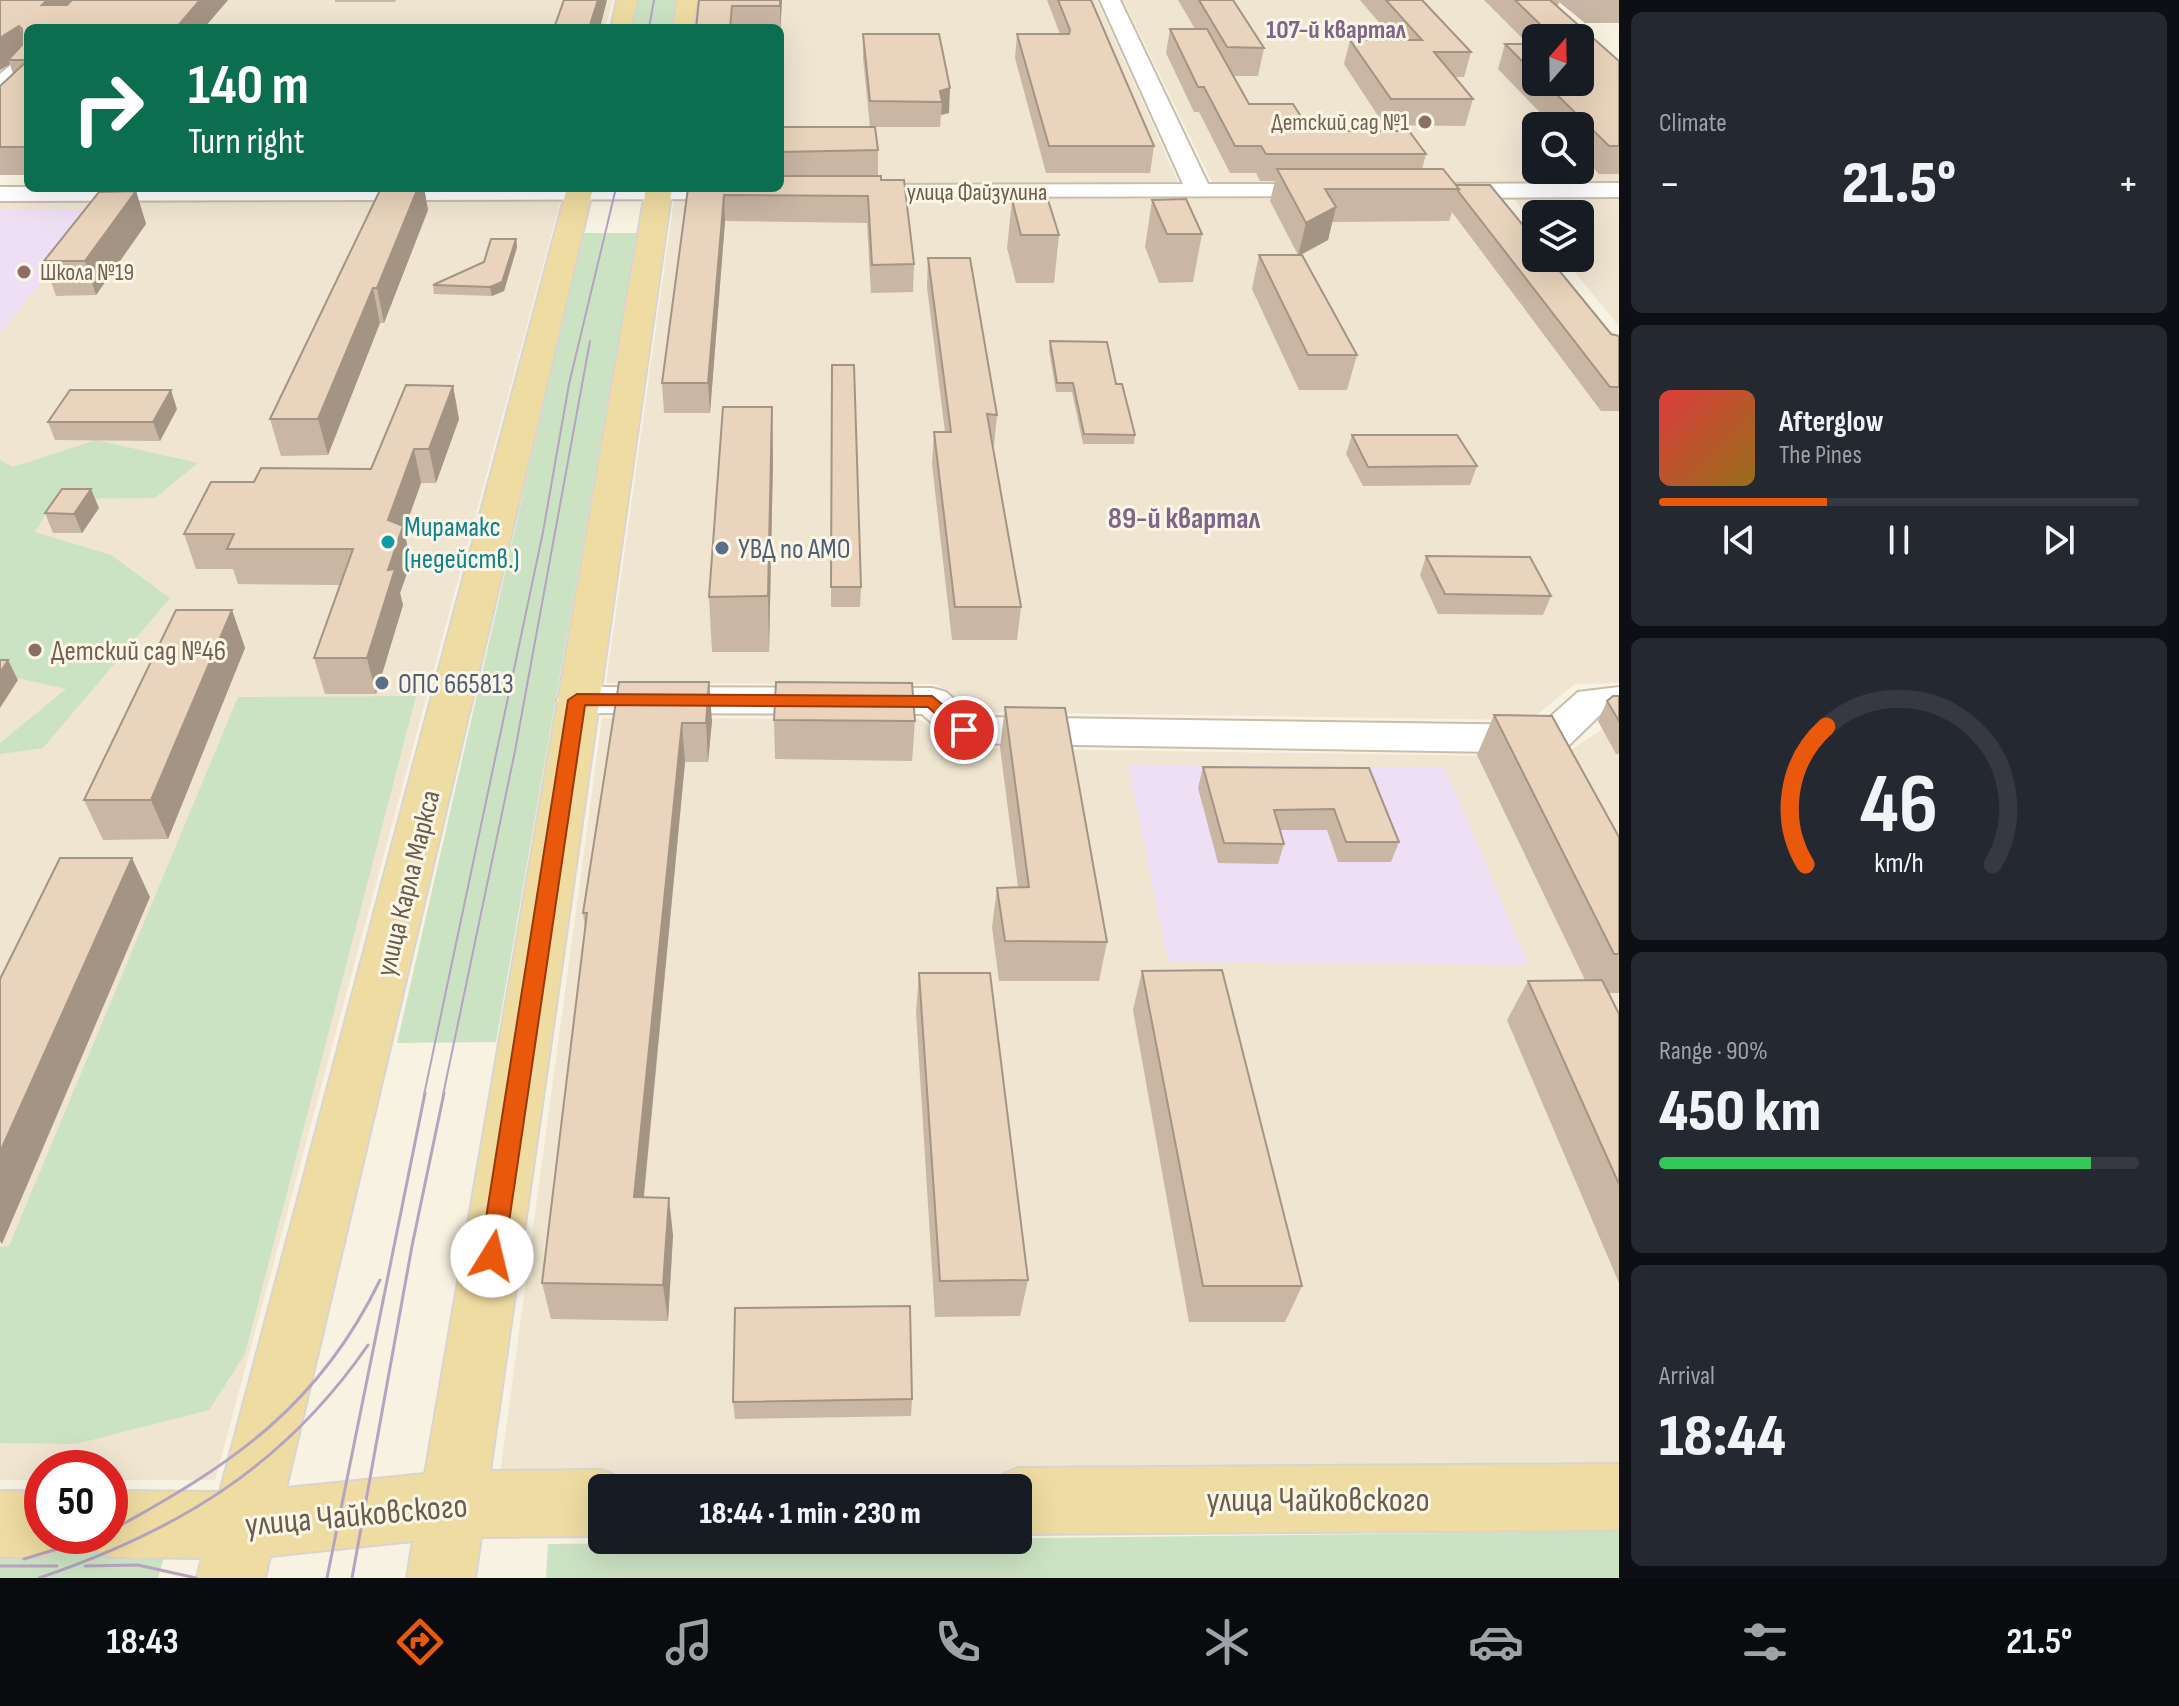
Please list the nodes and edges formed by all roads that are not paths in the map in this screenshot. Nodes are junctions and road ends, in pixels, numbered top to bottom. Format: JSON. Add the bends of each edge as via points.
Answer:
{"nodes":[{"id":1,"x":627,"y":0,"type":"edge"},
{"id":2,"x":687,"y":0,"type":"edge"},
{"id":3,"x":1110,"y":0,"type":"edge"},
{"id":4,"x":622,"y":24,"type":"edge"},
{"id":5,"x":684,"y":24,"type":"edge"},
{"id":6,"x":24,"y":64,"type":"edge"},
{"id":7,"x":0,"y":86,"type":"edge"},
{"id":8,"x":1619,"y":190,"type":"edge"},
{"id":9,"x":1199,"y":191,"type":"junction"},
{"id":10,"x":1353,"y":191,"type":"edge"},
{"id":11,"x":1414,"y":191,"type":"edge"},
{"id":12,"x":290,"y":192,"type":"edge"},
{"id":13,"x":579,"y":192,"type":"edge"},
{"id":14,"x":658,"y":192,"type":"edge"},
{"id":15,"x":828,"y":192,"type":"edge"},
{"id":16,"x":0,"y":194,"type":"edge"},
{"id":17,"x":577,"y":700,"type":"junction"},
{"id":18,"x":1619,"y":700,"type":"edge"},
{"id":19,"x":1619,"y":1497,"type":"edge"},
{"id":20,"x":1032,"y":1501,"type":"edge"},
{"id":21,"x":588,"y":1503,"type":"edge"},
{"id":22,"x":455,"y":1504,"type":"junction"},
{"id":23,"x":0,"y":1524,"type":"edge"},
{"id":24,"x":24,"y":1524,"type":"edge"},
{"id":25,"x":128,"y":1528,"type":"edge"},
{"id":26,"x":238,"y":1551,"type":"edge"},
{"id":27,"x":441,"y":1578,"type":"edge"}],
"edges":[{"from":1,"to":4,"type":"main road"},
{"from":2,"to":5,"type":"main road"},
{"from":3,"to":9,"type":"street"},
{"from":6,"to":7,"type":"street"},
{"from":8,"to":11,"type":"street","via":[[1498,201]]},
{"from":9,"to":10,"type":"street","name":"улица Файзулина"},
{"from":9,"to":15,"type":"street","name":"улица Файзулина"},
{"from":12,"to":16,"type":"street"},
{"from":13,"to":26,"type":"main road","name":"улица Карла Маркса"},
{"from":14,"to":17,"type":"main road"},
{"from":17,"to":18,"type":"street","via":[[932,701],[964,730],[1551,739],[1592,701]]},
{"from":17,"to":22,"type":"main road"},
{"from":19,"to":20,"type":"main road","name":"улица Чайковского"},
{"from":21,"to":22,"type":"main road","name":"улица Чайковского"},
{"from":22,"to":26,"type":"main road","name":"улица Чайковского"},
{"from":22,"to":27,"type":"main road"},
{"from":23,"to":24,"type":"main road"},
{"from":25,"to":26,"type":"main road","name":"улица Чайковского"}]}
